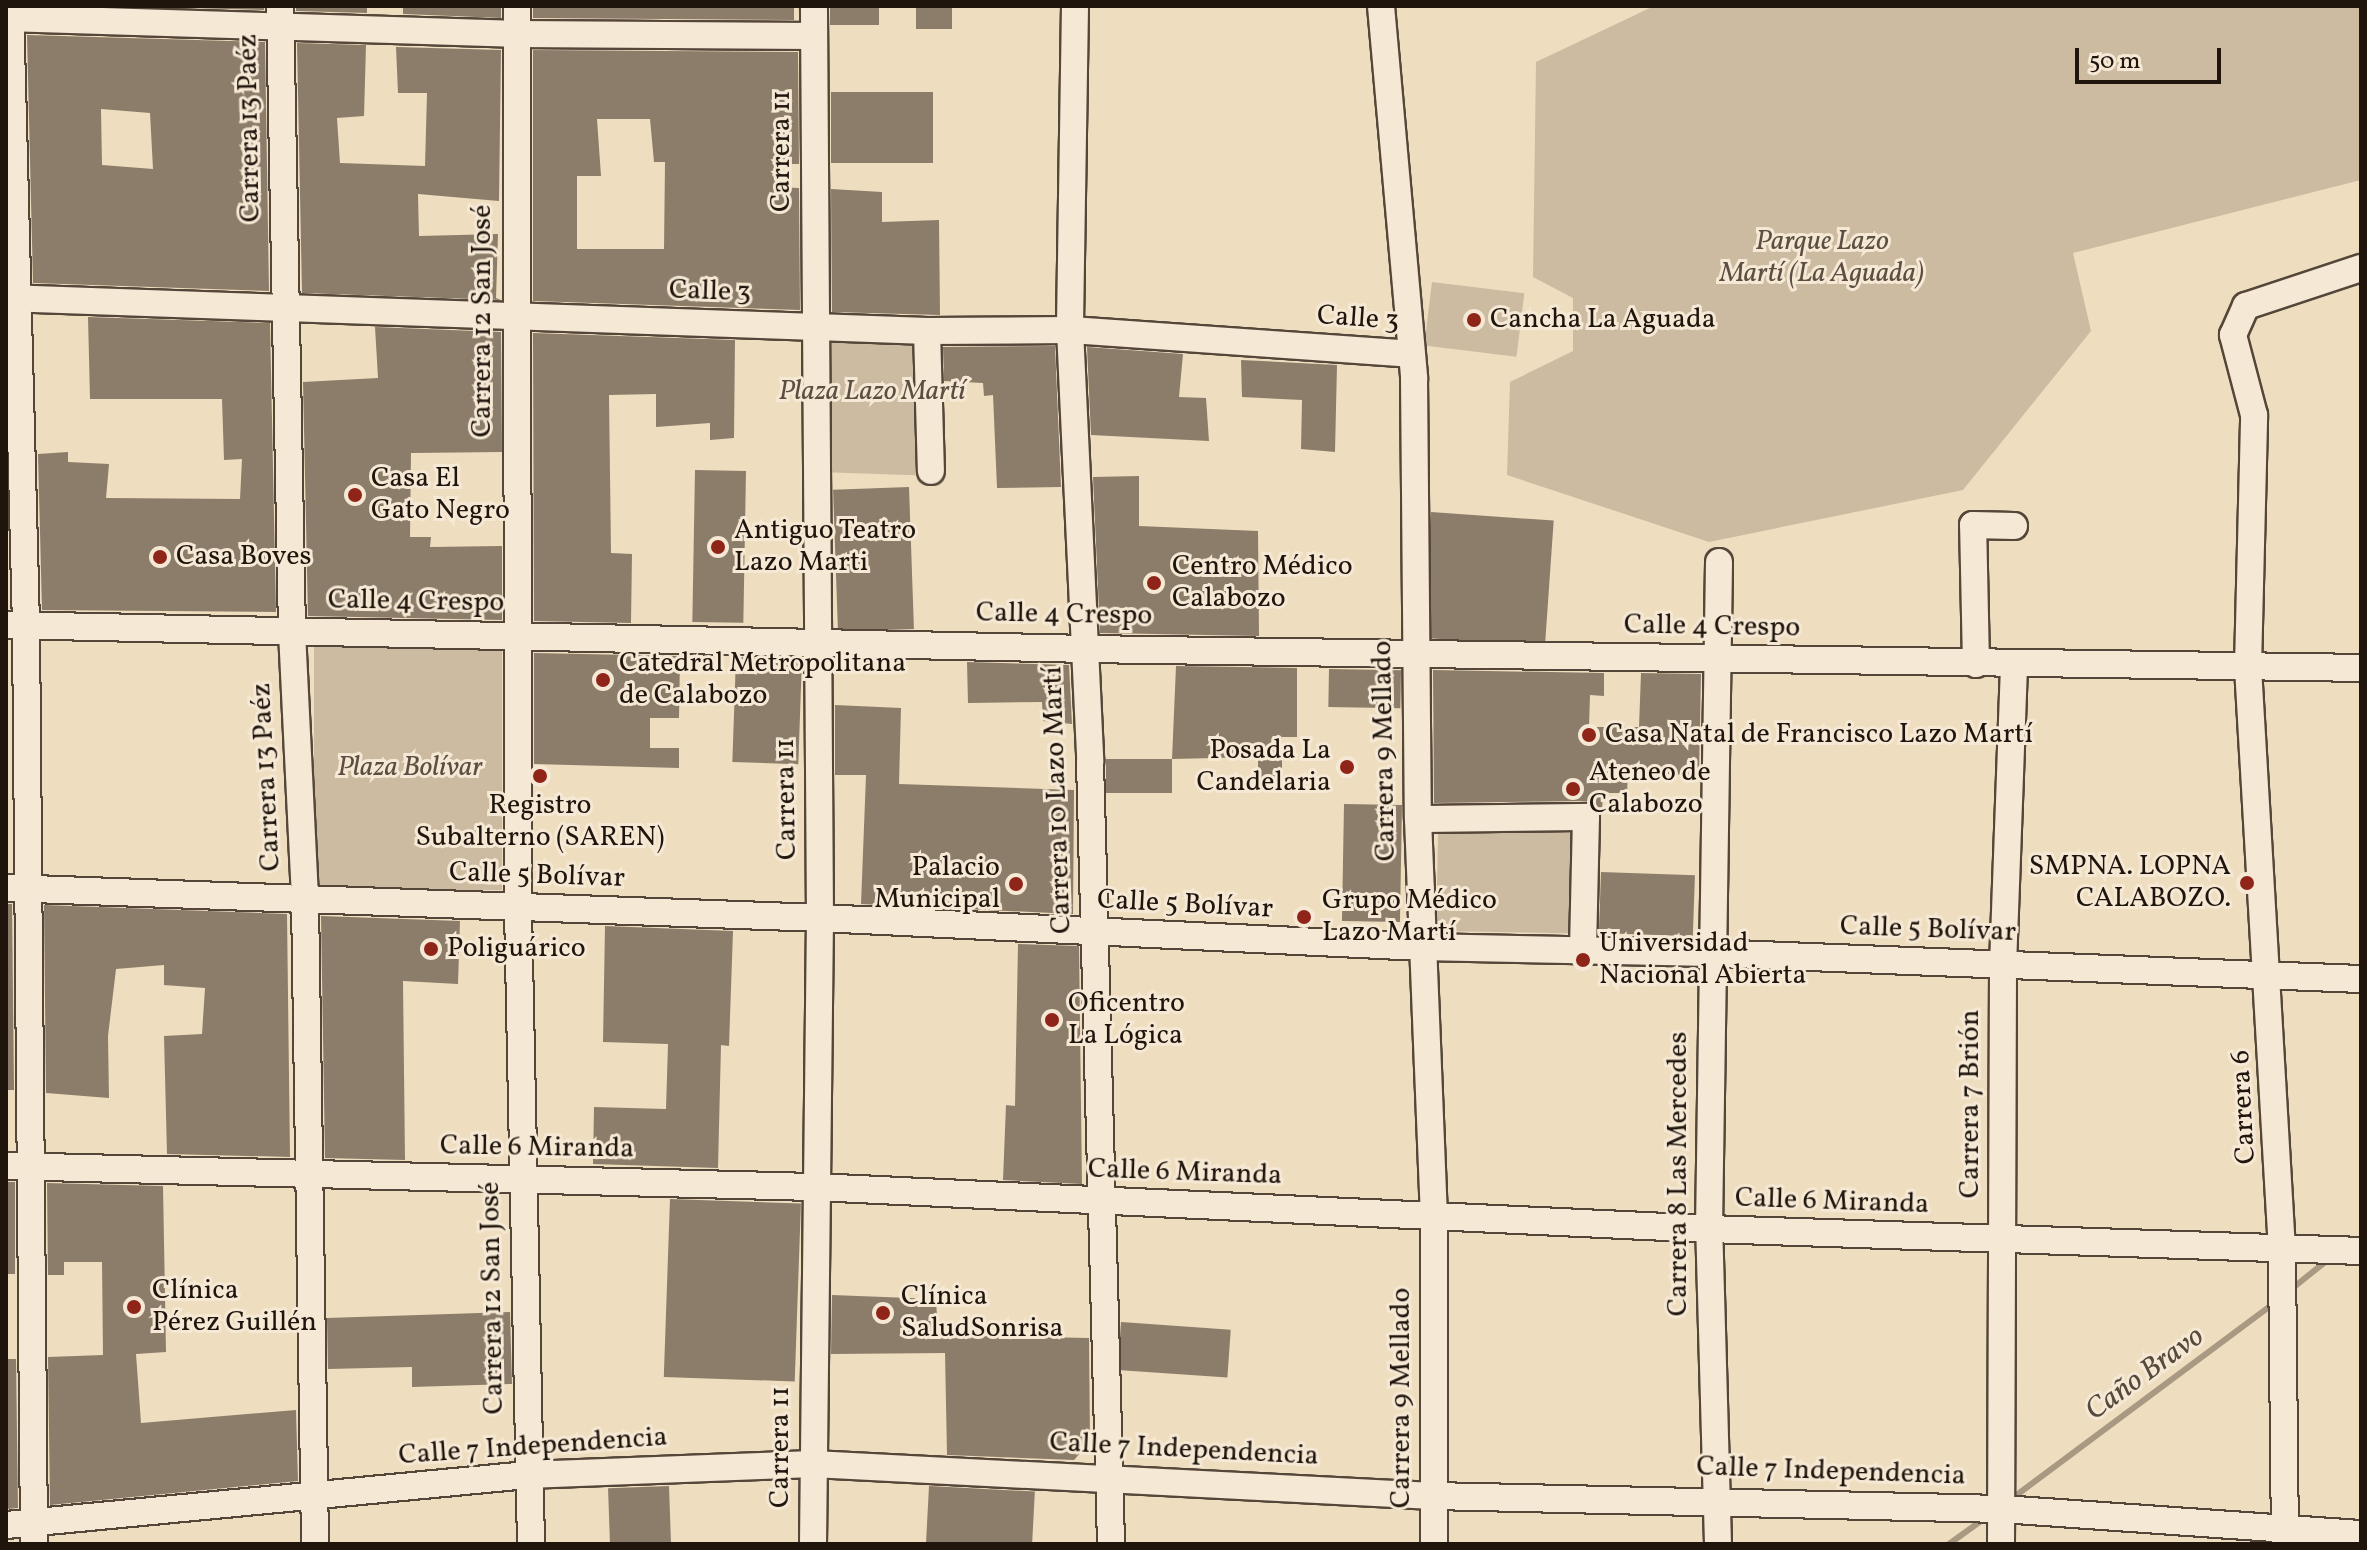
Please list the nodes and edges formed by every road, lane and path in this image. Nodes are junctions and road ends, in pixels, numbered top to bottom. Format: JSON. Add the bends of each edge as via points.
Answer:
{"nodes":[{"id":1,"x":517,"y":6,"type":"edge"},
{"id":2,"x":814,"y":6,"type":"edge"},
{"id":3,"x":1075,"y":6,"type":"edge"},
{"id":4,"x":1381,"y":6,"type":"edge"},
{"id":5,"x":9,"y":14,"type":"edge"},
{"id":6,"x":280,"y":15,"type":"edge"},
{"id":7,"x":517,"y":34,"type":"junction"},
{"id":8,"x":813,"y":36,"type":"junction"},
{"id":9,"x":2361,"y":268,"type":"edge"},
{"id":10,"x":12,"y":298,"type":"edge"},
{"id":11,"x":284,"y":310,"type":"junction"},
{"id":12,"x":513,"y":319,"type":"junction"},
{"id":13,"x":816,"y":327,"type":"junction"},
{"id":14,"x":1070,"y":330,"type":"junction"},
{"id":15,"x":927,"y":331,"type":"junction"},
{"id":16,"x":1411,"y":354,"type":"junction"},
{"id":17,"x":931,"y":471,"type":"dead end"},
{"id":18,"x":2014,"y":526,"type":"dead end"},
{"id":19,"x":1719,"y":562,"type":"dead end"},
{"id":20,"x":16,"y":625,"type":"edge"},
{"id":21,"x":292,"y":632,"type":"junction"},
{"id":22,"x":518,"y":635,"type":"junction"},
{"id":23,"x":817,"y":641,"type":"junction"},
{"id":24,"x":1085,"y":649,"type":"junction"},
{"id":25,"x":1415,"y":653,"type":"junction"},
{"id":26,"x":1715,"y":659,"type":"junction"},
{"id":27,"x":1976,"y":664,"type":"junction"},
{"id":28,"x":2014,"y":664,"type":"junction"},
{"id":29,"x":2248,"y":667,"type":"junction"},
{"id":30,"x":2361,"y":668,"type":"edge"},
{"id":31,"x":1418,"y":819,"type":"junction"},
{"id":32,"x":18,"y":889,"type":"edge"},
{"id":33,"x":305,"y":900,"type":"junction"},
{"id":34,"x":518,"y":908,"type":"junction"},
{"id":35,"x":820,"y":918,"type":"junction"},
{"id":36,"x":1095,"y":933,"type":"junction"},
{"id":37,"x":1422,"y":947,"type":"junction"},
{"id":38,"x":1583,"y":950,"type":"junction"},
{"id":39,"x":1710,"y":953,"type":"junction"},
{"id":40,"x":2003,"y":966,"type":"junction"},
{"id":41,"x":2269,"y":975,"type":"junction"},
{"id":42,"x":2361,"y":979,"type":"edge"},
{"id":43,"x":18,"y":1166,"type":"edge"},
{"id":44,"x":307,"y":1175,"type":"junction"},
{"id":45,"x":524,"y":1179,"type":"junction"},
{"id":46,"x":815,"y":1187,"type":"junction"},
{"id":47,"x":1100,"y":1203,"type":"junction"},
{"id":48,"x":1434,"y":1214,"type":"junction"},
{"id":49,"x":1709,"y":1229,"type":"junction"},
{"id":50,"x":2003,"y":1240,"type":"junction"},
{"id":51,"x":2282,"y":1250,"type":"junction"},
{"id":52,"x":2361,"y":1251,"type":"edge"},
{"id":53,"x":813,"y":1464,"type":"junction"},
{"id":54,"x":527,"y":1475,"type":"junction"},
{"id":55,"x":1108,"y":1476,"type":"junction"},
{"id":56,"x":1433,"y":1496,"type":"junction"},
{"id":57,"x":315,"y":1497,"type":"junction"},
{"id":58,"x":1717,"y":1501,"type":"junction"},
{"id":59,"x":2002,"y":1509,"type":"junction"},
{"id":60,"x":6,"y":1525,"type":"edge"},
{"id":61,"x":33,"y":1534,"type":"edge"},
{"id":62,"x":2361,"y":1534,"type":"edge"},
{"id":63,"x":2285,"y":1538,"type":"edge"},
{"id":64,"x":315,"y":1544,"type":"edge"},
{"id":65,"x":531,"y":1544,"type":"edge"},
{"id":66,"x":813,"y":1544,"type":"edge"},
{"id":67,"x":1111,"y":1544,"type":"edge"},
{"id":68,"x":1434,"y":1544,"type":"edge"},
{"id":69,"x":1718,"y":1544,"type":"edge"},
{"id":70,"x":2001,"y":1544,"type":"edge"}],
"edges":[{"from":1,"to":7,"type":"street","name":"Carrera 12 San José"},
{"from":2,"to":8,"type":"street","name":"Carrera 11"},
{"from":3,"to":14,"type":"street","name":"Carrera 10 Lazo Martí"},
{"from":4,"to":16,"type":"street","name":"Carrera 9 Mellado"},
{"from":5,"to":6,"type":"street"},
{"from":5,"to":10,"type":"street"},
{"from":6,"to":7,"type":"street"},
{"from":6,"to":11,"type":"street","name":"Carrera 13 Paéz"},
{"from":7,"to":8,"type":"street"},
{"from":7,"to":12,"type":"street","name":"Carrera 12 San José"},
{"from":8,"to":13,"type":"street","name":"Carrera 11"},
{"from":9,"to":29,"type":"street","name":"Carrera 6","via":[[2246,306],[2235,324],[2235,347],[2254,415]]},
{"from":10,"to":11,"type":"street","name":"Calle 3"},
{"from":10,"to":20,"type":"street"},
{"from":11,"to":12,"type":"street","name":"Calle 3"},
{"from":11,"to":21,"type":"street","name":"Carrera 13 Paéz"},
{"from":12,"to":13,"type":"street","name":"Calle 3"},
{"from":12,"to":22,"type":"street","name":"Carrera 12 San José"},
{"from":13,"to":15,"type":"street","name":"Calle 3"},
{"from":13,"to":23,"type":"street","name":"Carrera 11"},
{"from":14,"to":15,"type":"street","name":"Calle 3"},
{"from":14,"to":16,"type":"street","name":"Calle 3"},
{"from":14,"to":24,"type":"street","name":"Carrera 10 Lazo Martí"},
{"from":15,"to":17,"type":"street"},
{"from":16,"to":25,"type":"street","name":"Carrera 9 Mellado"},
{"from":18,"to":27,"type":"street","via":[[1973,525]]},
{"from":19,"to":26,"type":"street","name":"Carrera 8 Las Mercedes"},
{"from":20,"to":21,"type":"street","name":"Calle 4 Crespo"},
{"from":20,"to":32,"type":"street"},
{"from":21,"to":22,"type":"street","name":"Calle 4 Crespo"},
{"from":21,"to":33,"type":"street","name":"Carrera 13 Paéz"},
{"from":22,"to":23,"type":"street","name":"Calle 4 Crespo"},
{"from":22,"to":34,"type":"street","name":"Carrera 12 San José"},
{"from":23,"to":24,"type":"street","name":"Calle 4 Crespo"},
{"from":23,"to":35,"type":"street","name":"Carrera 11"},
{"from":24,"to":25,"type":"street","name":"Calle 4 Crespo"},
{"from":24,"to":36,"type":"street","name":"Carrera 10 Lazo Martí"},
{"from":25,"to":26,"type":"street","name":"Calle 4 Crespo"},
{"from":25,"to":31,"type":"street","name":"Carrera 9 Mellado"},
{"from":26,"to":27,"type":"street","name":"Calle 4 Crespo"},
{"from":26,"to":39,"type":"street","name":"Carrera 8 Las Mercedes"},
{"from":27,"to":28,"type":"street","name":"Calle 4 Crespo"},
{"from":28,"to":29,"type":"street","name":"Calle 4 Crespo"},
{"from":28,"to":40,"type":"street","name":"Carrera 7 Brión"},
{"from":29,"to":30,"type":"street","name":"Calle 4 Crespo"},
{"from":29,"to":41,"type":"street","name":"Carrera 6"},
{"from":31,"to":37,"type":"street","name":"Carrera 9 Mellado"},
{"from":31,"to":38,"type":"street","via":[[1586,817]]},
{"from":32,"to":33,"type":"street","name":"Calle 5 Bolívar"},
{"from":32,"to":43,"type":"street"},
{"from":33,"to":34,"type":"street","name":"Calle 5 Bolívar"},
{"from":33,"to":44,"type":"street","name":"Carrera 13 Paéz"},
{"from":34,"to":35,"type":"street","name":"Calle 5 Bolívar"},
{"from":34,"to":45,"type":"street","name":"Carrera 12 San José"},
{"from":35,"to":36,"type":"street","name":"Calle 5 Bolívar"},
{"from":35,"to":46,"type":"street","name":"Carrera 11"},
{"from":36,"to":37,"type":"street","name":"Calle 5 Bolívar"},
{"from":36,"to":47,"type":"street","name":"Carrera 10 Lazo Martí"},
{"from":37,"to":38,"type":"street","name":"Calle 5 Bolívar"},
{"from":37,"to":48,"type":"street","name":"Carrera 9 Mellado"},
{"from":38,"to":39,"type":"street","name":"Calle 5 Bolívar"},
{"from":39,"to":40,"type":"street","name":"Calle 5 Bolívar"},
{"from":39,"to":49,"type":"street","name":"Carrera 8 Las Mercedes"},
{"from":40,"to":41,"type":"street","name":"Calle 5 Bolívar"},
{"from":40,"to":50,"type":"street","name":"Carrera 7 Brión"},
{"from":41,"to":42,"type":"street","name":"Calle 5 Bolívar"},
{"from":41,"to":51,"type":"street","name":"Carrera 6"},
{"from":43,"to":44,"type":"street","name":"Calle 6 Miranda"},
{"from":43,"to":61,"type":"street"},
{"from":44,"to":45,"type":"street","name":"Calle 6 Miranda"},
{"from":44,"to":57,"type":"street","name":"Carrera 13 Paéz"},
{"from":45,"to":46,"type":"street","name":"Calle 6 Miranda"},
{"from":45,"to":54,"type":"street","name":"Carrera 12 San José"},
{"from":46,"to":47,"type":"street","name":"Calle 6 Miranda"},
{"from":46,"to":53,"type":"street","name":"Carrera 11"},
{"from":47,"to":48,"type":"street","name":"Calle 6 Miranda"},
{"from":47,"to":55,"type":"street","name":"Carrera 10 Lazo Martí"},
{"from":48,"to":49,"type":"street","name":"Calle 6 Miranda"},
{"from":48,"to":56,"type":"street","name":"Carrera 9 Mellado"},
{"from":49,"to":50,"type":"street","name":"Calle 6 Miranda"},
{"from":49,"to":58,"type":"street","name":"Carrera 8 Las Mercedes"},
{"from":50,"to":51,"type":"street","name":"Calle 6 Miranda"},
{"from":50,"to":59,"type":"street","name":"Carrera 7 Brión"},
{"from":51,"to":52,"type":"street","name":"Calle 6 Miranda"},
{"from":51,"to":63,"type":"street","name":"Carrera 6"},
{"from":53,"to":54,"type":"street","name":"Calle 7 Independencia"},
{"from":53,"to":55,"type":"street","name":"Calle 7 Independencia"},
{"from":53,"to":66,"type":"street","name":"Carrera 11"},
{"from":54,"to":57,"type":"street","name":"Calle 7 Independencia"},
{"from":54,"to":65,"type":"street","name":"Carrera 12 San José"},
{"from":55,"to":56,"type":"street","name":"Calle 7 Independencia"},
{"from":55,"to":67,"type":"street","name":"Carrera 10 Lazo Martí"},
{"from":56,"to":58,"type":"street","name":"Calle 7 Independencia"},
{"from":56,"to":68,"type":"street","name":"Carrera 9 Mellado"},
{"from":57,"to":61,"type":"street","name":"Calle 7 Independencia"},
{"from":57,"to":64,"type":"street","name":"Carrera 13 Paéz"},
{"from":58,"to":59,"type":"street","name":"Calle 7 Independencia"},
{"from":58,"to":69,"type":"street","name":"Carrera 8 Las Mercedes"},
{"from":59,"to":63,"type":"street","name":"Calle 7 Independencia"},
{"from":59,"to":70,"type":"street","name":"Carrera 7 Brión"},
{"from":60,"to":61,"type":"street","name":"Calle 7 Independencia"},
{"from":62,"to":63,"type":"street","name":"Calle 7 Independencia"}]}
